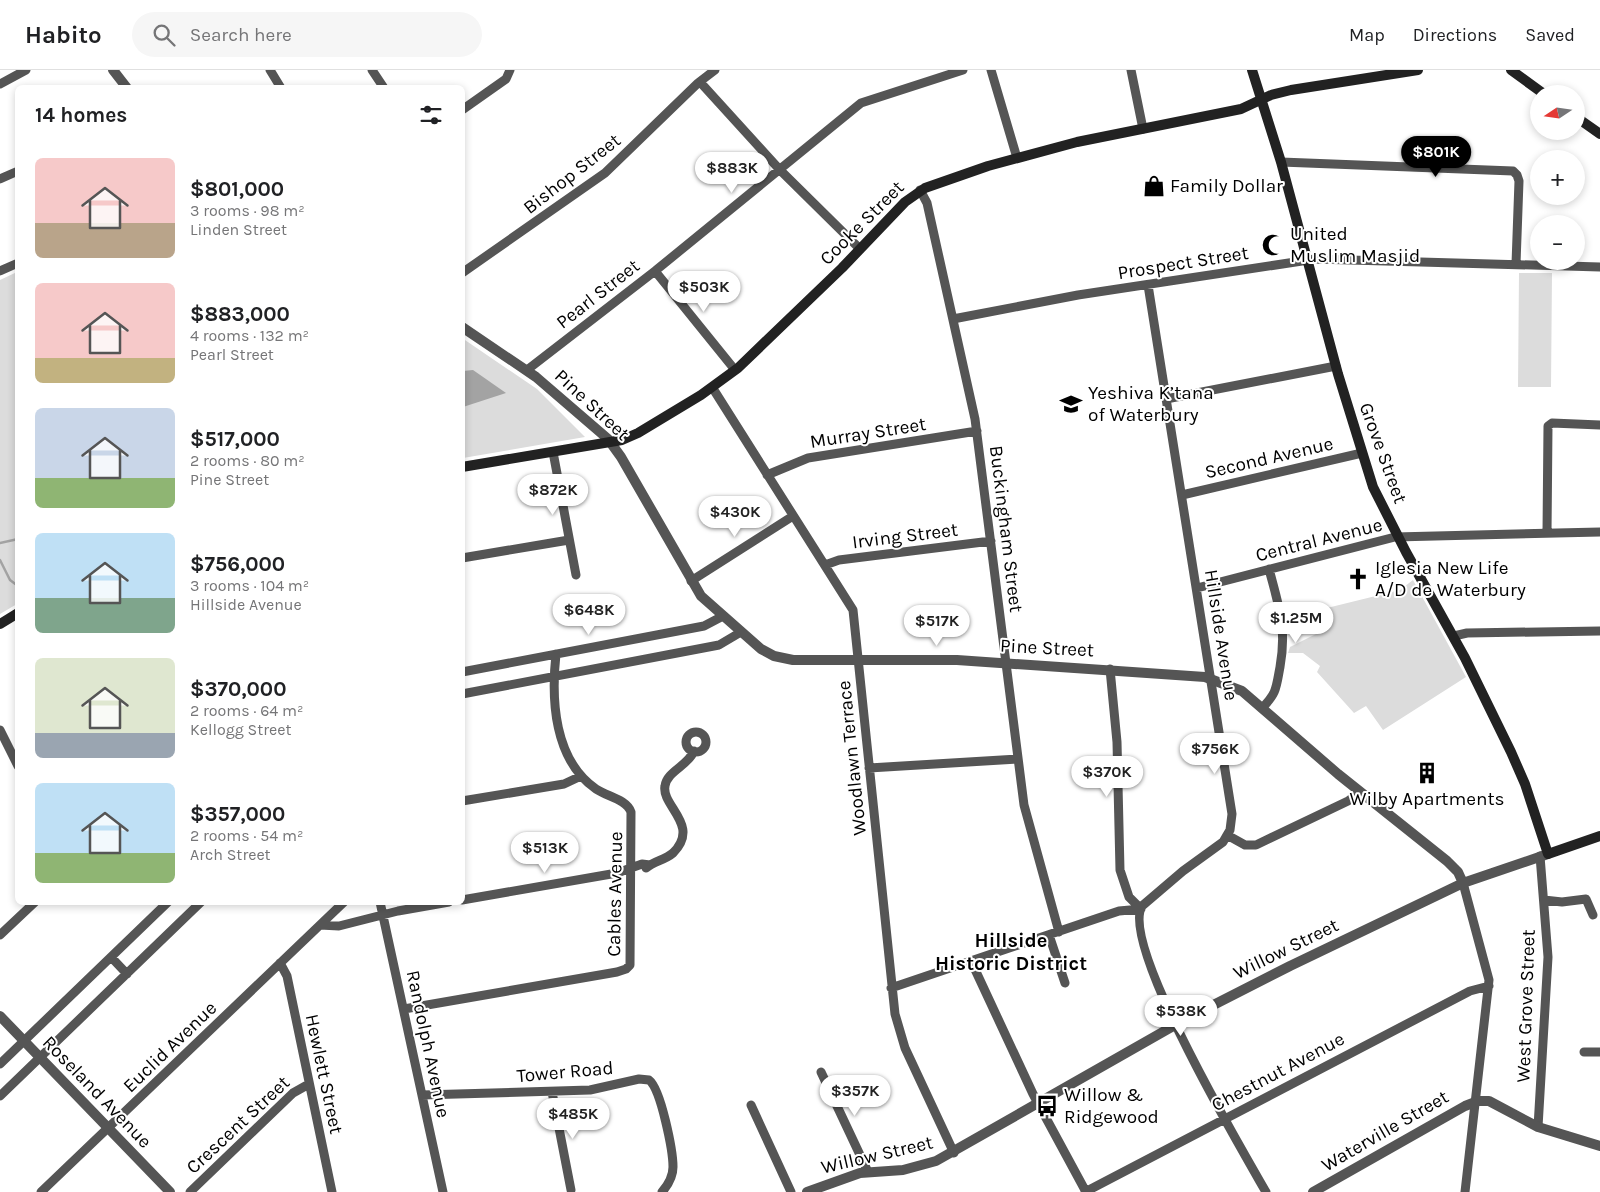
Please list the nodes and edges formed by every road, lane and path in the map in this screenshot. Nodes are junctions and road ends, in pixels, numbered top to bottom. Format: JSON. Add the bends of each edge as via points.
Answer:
{"nodes":[{"id":1,"x":26,"y":70,"type":"edge"},
{"id":2,"x":113,"y":70,"type":"edge"},
{"id":3,"x":270,"y":70,"type":"edge"},
{"id":4,"x":372,"y":70,"type":"edge"},
{"id":5,"x":510,"y":70,"type":"edge"},
{"id":6,"x":715,"y":70,"type":"edge"},
{"id":7,"x":964,"y":70,"type":"edge"},
{"id":8,"x":992,"y":70,"type":"edge"},
{"id":9,"x":1131,"y":70,"type":"edge"},
{"id":10,"x":1252,"y":70,"type":"edge"},
{"id":11,"x":1418,"y":70,"type":"edge"},
{"id":12,"x":1510,"y":70,"type":"edge"},
{"id":13,"x":700,"y":82,"type":"junction"},
{"id":14,"x":0,"y":84,"type":"edge"},
{"id":15,"x":125,"y":85,"type":"edge"},
{"id":16,"x":279,"y":85,"type":"edge"},
{"id":17,"x":382,"y":85,"type":"edge"},
{"id":18,"x":1531,"y":85,"type":"edge"},
{"id":19,"x":1261,"y":100,"type":"junction"},
{"id":20,"x":465,"y":108,"type":"edge"},
{"id":21,"x":1585,"y":123,"type":"edge"},
{"id":22,"x":1143,"y":129,"type":"junction"},
{"id":23,"x":1600,"y":134,"type":"edge"},
{"id":24,"x":1017,"y":158,"type":"junction"},
{"id":25,"x":1282,"y":162,"type":"junction"},
{"id":26,"x":780,"y":170,"type":"junction"},
{"id":27,"x":15,"y":172,"type":"edge"},
{"id":28,"x":0,"y":178,"type":"edge"},
{"id":29,"x":920,"y":190,"type":"junction"},
{"id":30,"x":860,"y":250,"type":"junction"},
{"id":31,"x":1308,"y":260,"type":"junction"},
{"id":32,"x":15,"y":264,"type":"edge"},
{"id":33,"x":1516,"y":264,"type":"junction"},
{"id":34,"x":1600,"y":267,"type":"edge"},
{"id":35,"x":0,"y":271,"type":"edge"},
{"id":36,"x":465,"y":271,"type":"edge"},
{"id":37,"x":655,"y":271,"type":"junction"},
{"id":38,"x":1148,"y":285,"type":"junction"},
{"id":39,"x":953,"y":319,"type":"junction"},
{"id":40,"x":465,"y":329,"type":"edge"},
{"id":41,"x":1336,"y":366,"type":"junction"},
{"id":42,"x":527,"y":370,"type":"junction"},
{"id":43,"x":735,"y":370,"type":"junction"},
{"id":44,"x":712,"y":387,"type":"junction"},
{"id":45,"x":1166,"y":400,"type":"junction"},
{"id":46,"x":1600,"y":425,"type":"edge"},
{"id":47,"x":977,"y":431,"type":"junction"},
{"id":48,"x":610,"y":442,"type":"junction"},
{"id":49,"x":552,"y":452,"type":"junction"},
{"id":50,"x":1362,"y":454,"type":"junction"},
{"id":51,"x":465,"y":466,"type":"edge"},
{"id":52,"x":767,"y":475,"type":"junction"},
{"id":53,"x":1182,"y":495,"type":"junction"},
{"id":54,"x":793,"y":516,"type":"junction"},
{"id":55,"x":1600,"y":532,"type":"edge"},
{"id":56,"x":1547,"y":533,"type":"junction"},
{"id":57,"x":1398,"y":537,"type":"junction"},
{"id":58,"x":569,"y":540,"type":"junction"},
{"id":59,"x":990,"y":541,"type":"junction"},
{"id":60,"x":465,"y":557,"type":"edge"},
{"id":61,"x":825,"y":565,"type":"junction"},
{"id":62,"x":1269,"y":569,"type":"junction"},
{"id":63,"x":576,"y":575,"type":"dead end"},
{"id":64,"x":691,"y":581,"type":"junction"},
{"id":65,"x":1197,"y":588,"type":"junction"},
{"id":66,"x":15,"y":615,"type":"edge"},
{"id":67,"x":723,"y":616,"type":"junction"},
{"id":68,"x":0,"y":624,"type":"edge"},
{"id":69,"x":1600,"y":631,"type":"edge"},
{"id":70,"x":741,"y":632,"type":"junction"},
{"id":71,"x":1454,"y":636,"type":"junction"},
{"id":72,"x":556,"y":654,"type":"junction"},
{"id":73,"x":858,"y":660,"type":"junction"},
{"id":74,"x":1006,"y":663,"type":"junction"},
{"id":75,"x":1110,"y":669,"type":"junction"},
{"id":76,"x":465,"y":671,"type":"edge"},
{"id":77,"x":553,"y":676,"type":"junction"},
{"id":78,"x":1212,"y":679,"type":"junction"},
{"id":79,"x":465,"y":693,"type":"edge"},
{"id":80,"x":1262,"y":708,"type":"junction"},
{"id":81,"x":0,"y":730,"type":"edge"},
{"id":82,"x":694,"y":751,"type":"dead end"},
{"id":83,"x":1018,"y":759,"type":"junction"},
{"id":84,"x":15,"y":760,"type":"edge"},
{"id":85,"x":869,"y":768,"type":"junction"},
{"id":86,"x":582,"y":776,"type":"junction"},
{"id":87,"x":1360,"y":792,"type":"junction"},
{"id":88,"x":465,"y":800,"type":"edge"},
{"id":89,"x":1227,"y":836,"type":"junction"},
{"id":90,"x":1600,"y":836,"type":"edge"},
{"id":91,"x":1544,"y":855,"type":"junction"},
{"id":92,"x":632,"y":869,"type":"junction"},
{"id":93,"x":1463,"y":883,"type":"junction"},
{"id":94,"x":465,"y":899,"type":"edge"},
{"id":95,"x":1544,"y":900,"type":"junction"},
{"id":96,"x":32,"y":905,"type":"edge"},
{"id":97,"x":165,"y":905,"type":"edge"},
{"id":98,"x":198,"y":905,"type":"edge"},
{"id":99,"x":341,"y":905,"type":"edge"},
{"id":100,"x":381,"y":905,"type":"edge"},
{"id":101,"x":435,"y":905,"type":"edge"},
{"id":102,"x":1141,"y":909,"type":"junction"},
{"id":103,"x":1593,"y":915,"type":"dead end"},
{"id":104,"x":383,"y":916,"type":"junction"},
{"id":105,"x":320,"y":925,"type":"junction"},
{"id":106,"x":1059,"y":932,"type":"junction"},
{"id":107,"x":1049,"y":935,"type":"junction"},
{"id":108,"x":0,"y":936,"type":"edge"},
{"id":109,"x":111,"y":958,"type":"junction"},
{"id":110,"x":972,"y":962,"type":"junction"},
{"id":111,"x":280,"y":963,"type":"junction"},
{"id":112,"x":127,"y":974,"type":"junction"},
{"id":113,"x":1066,"y":983,"type":"dead end"},
{"id":114,"x":1488,"y":986,"type":"junction"},
{"id":115,"x":891,"y":988,"type":"junction"},
{"id":116,"x":404,"y":1009,"type":"junction"},
{"id":117,"x":0,"y":1016,"type":"edge"},
{"id":118,"x":1176,"y":1025,"type":"junction"},
{"id":119,"x":24,"y":1041,"type":"junction"},
{"id":120,"x":1584,"y":1052,"type":"dead end"},
{"id":121,"x":1600,"y":1052,"type":"edge"},
{"id":122,"x":40,"y":1057,"type":"junction"},
{"id":123,"x":0,"y":1064,"type":"edge"},
{"id":124,"x":821,"y":1072,"type":"dead end"},
{"id":125,"x":309,"y":1084,"type":"junction"},
{"id":126,"x":552,"y":1092,"type":"junction"},
{"id":127,"x":422,"y":1095,"type":"junction"},
{"id":128,"x":0,"y":1096,"type":"edge"},
{"id":129,"x":1475,"y":1102,"type":"junction"},
{"id":130,"x":1038,"y":1104,"type":"junction"},
{"id":131,"x":752,"y":1105,"type":"dead end"},
{"id":132,"x":1224,"y":1119,"type":"junction"},
{"id":133,"x":1538,"y":1127,"type":"junction"},
{"id":134,"x":108,"y":1128,"type":"junction"},
{"id":135,"x":1600,"y":1146,"type":"edge"},
{"id":136,"x":954,"y":1153,"type":"junction"},
{"id":137,"x":868,"y":1172,"type":"junction"},
{"id":138,"x":828,"y":1188,"type":"edge"},
{"id":139,"x":571,"y":1190,"type":"dead end"},
{"id":140,"x":41,"y":1192,"type":"edge"},
{"id":141,"x":170,"y":1192,"type":"edge"},
{"id":142,"x":190,"y":1192,"type":"edge"},
{"id":143,"x":332,"y":1192,"type":"edge"},
{"id":144,"x":443,"y":1192,"type":"edge"},
{"id":145,"x":662,"y":1192,"type":"edge"},
{"id":146,"x":791,"y":1192,"type":"edge"},
{"id":147,"x":806,"y":1192,"type":"edge"},
{"id":148,"x":1086,"y":1192,"type":"edge"},
{"id":149,"x":1266,"y":1192,"type":"edge"},
{"id":150,"x":1313,"y":1192,"type":"edge"},
{"id":151,"x":1465,"y":1192,"type":"edge"}],
"edges":[{"from":1,"to":14,"type":"street"},
{"from":2,"to":15,"type":"street"},
{"from":3,"to":16,"type":"street"},
{"from":4,"to":17,"type":"street"},
{"from":5,"to":20,"type":"street","via":[[506,79]]},
{"from":6,"to":13,"type":"street","name":"Bishop Street"},
{"from":7,"to":26,"type":"street","name":"Pearl Street","via":[[861,103]]},
{"from":8,"to":24,"type":"street"},
{"from":9,"to":22,"type":"street"},
{"from":10,"to":19,"type":"main road","name":"Grove Street"},
{"from":11,"to":19,"type":"main road","name":"Cooke Street","via":[[1291,90]]},
{"from":12,"to":18,"type":"main road"},
{"from":13,"to":26,"type":"street"},
{"from":13,"to":36,"type":"street","name":"Bishop Street","via":[[605,174]]},
{"from":19,"to":22,"type":"main road","name":"Cooke Street","via":[[1242,109]]},
{"from":19,"to":25,"type":"main road","name":"Grove Street"},
{"from":21,"to":23,"type":"main road"},
{"from":22,"to":24,"type":"main road","name":"Cooke Street"},
{"from":24,"to":29,"type":"main road","name":"Cooke Street"},
{"from":25,"to":31,"type":"main road","name":"Grove Street"},
{"from":25,"to":33,"type":"street","via":[[1512,171],[1517,174],[1518,181]]},
{"from":26,"to":30,"type":"street"},
{"from":26,"to":37,"type":"street","name":"Pearl Street"},
{"from":27,"to":28,"type":"street"},
{"from":29,"to":30,"type":"main road","name":"Cooke Street"},
{"from":29,"to":39,"type":"street","name":"Buckingham Street","via":[[927,203]]},
{"from":30,"to":43,"type":"main road","name":"Cooke Street"},
{"from":31,"to":33,"type":"street","name":"Prospect Street"},
{"from":31,"to":38,"type":"street","name":"Prospect Street"},
{"from":31,"to":41,"type":"main road","name":"Grove Street"},
{"from":32,"to":35,"type":"street"},
{"from":33,"to":34,"type":"street","name":"Prospect Street"},
{"from":37,"to":42,"type":"street","name":"Pearl Street"},
{"from":37,"to":43,"type":"street"},
{"from":38,"to":39,"type":"street","name":"Prospect Street"},
{"from":38,"to":45,"type":"street","name":"Hillside Avenue"},
{"from":39,"to":47,"type":"street","name":"Buckingham Street"},
{"from":40,"to":42,"type":"street","name":"Pine Street"},
{"from":41,"to":45,"type":"street"},
{"from":41,"to":50,"type":"main road","name":"Grove Street"},
{"from":42,"to":48,"type":"street","name":"Pine Street"},
{"from":43,"to":44,"type":"main road","name":"Cooke Street"},
{"from":44,"to":48,"type":"main road","name":"Cooke Street","via":[[633,436]]},
{"from":44,"to":52,"type":"street","name":"Woodlawn Terrace"},
{"from":45,"to":53,"type":"street","name":"Hillside Avenue"},
{"from":46,"to":56,"type":"street","via":[[1548,424]]},
{"from":47,"to":52,"type":"street","name":"Murray Street","via":[[808,458]]},
{"from":47,"to":59,"type":"street","name":"Buckingham Street"},
{"from":48,"to":49,"type":"main road","name":"Cooke Street"},
{"from":48,"to":64,"type":"street","name":"Pine Street"},
{"from":49,"to":51,"type":"main road","name":"Cooke Street"},
{"from":49,"to":58,"type":"street"},
{"from":50,"to":53,"type":"street","name":"Second Avenue"},
{"from":50,"to":57,"type":"main road","name":"Grove Street","via":[[1376,493]]},
{"from":52,"to":54,"type":"street","name":"Woodlawn Terrace"},
{"from":53,"to":65,"type":"street","name":"Hillside Avenue"},
{"from":54,"to":61,"type":"street","name":"Woodlawn Terrace"},
{"from":54,"to":64,"type":"street"},
{"from":55,"to":56,"type":"street","name":"Central Avenue"},
{"from":56,"to":57,"type":"street","name":"Central Avenue"},
{"from":57,"to":62,"type":"street","name":"Central Avenue"},
{"from":57,"to":71,"type":"main road","name":"Grove Street"},
{"from":58,"to":60,"type":"street"},
{"from":58,"to":63,"type":"street"},
{"from":59,"to":61,"type":"street","name":"Irving Street","via":[[839,560]]},
{"from":59,"to":74,"type":"street","name":"Buckingham Street"},
{"from":61,"to":73,"type":"street","name":"Woodlawn Terrace","via":[[853,610]]},
{"from":62,"to":65,"type":"street","name":"Central Avenue"},
{"from":62,"to":80,"type":"street","via":[[1283,622],[1284,639],[1274,694]]},
{"from":64,"to":67,"type":"street","name":"Pine Street"},
{"from":65,"to":78,"type":"street","name":"Hillside Avenue"},
{"from":66,"to":68,"type":"main road"},
{"from":67,"to":70,"type":"street","name":"Pine Street"},
{"from":67,"to":72,"type":"street","via":[[704,626]]},
{"from":69,"to":71,"type":"street","via":[[1467,633]]},
{"from":70,"to":73,"type":"street","name":"Pine Street","via":[[761,649],[780,658]]},
{"from":70,"to":77,"type":"street","via":[[719,645]]},
{"from":71,"to":91,"type":"main road","name":"Grove Street","via":[[1515,761]]},
{"from":72,"to":76,"type":"street"},
{"from":72,"to":77,"type":"street","name":"Cables Avenue"},
{"from":73,"to":74,"type":"street","name":"Pine Street"},
{"from":73,"to":85,"type":"street","name":"Woodlawn Terrace"},
{"from":74,"to":75,"type":"street","name":"Pine Street"},
{"from":74,"to":83,"type":"street","name":"Buckingham Street"},
{"from":75,"to":78,"type":"street","name":"Pine Street","via":[[1189,674]]},
{"from":75,"to":102,"type":"street","via":[[1117,742],[1120,870],[1129,897]]},
{"from":77,"to":79,"type":"street"},
{"from":77,"to":86,"type":"street","name":"Cables Avenue","via":[[563,744]]},
{"from":78,"to":80,"type":"street","name":"Pine Street","via":[[1239,689]]},
{"from":78,"to":89,"type":"street","name":"Hillside Avenue","via":[[1232,805],[1232,822]]},
{"from":80,"to":87,"type":"street","name":"Pine Street"},
{"from":81,"to":84,"type":"street"},
{"from":82,"to":92,"type":"street","via":[[689,761],[664,786],[681,822],[680,842],[670,856],[644,870]]},
{"from":83,"to":85,"type":"street"},
{"from":83,"to":106,"type":"street","name":"Buckingham Street","via":[[1025,812]]},
{"from":85,"to":115,"type":"street","name":"Woodlawn Terrace"},
{"from":86,"to":88,"type":"street","via":[[564,784]]},
{"from":86,"to":92,"type":"street","name":"Cables Avenue","via":[[630,809]]},
{"from":87,"to":89,"type":"street","via":[[1348,801],[1256,845],[1245,845]]},
{"from":87,"to":93,"type":"street","name":"Pine Street","via":[[1447,861]]},
{"from":89,"to":102,"type":"street"},
{"from":90,"to":91,"type":"main road","name":"Willow Street"},
{"from":91,"to":93,"type":"street","name":"Willow Street"},
{"from":91,"to":95,"type":"street","name":"West Grove Street"},
{"from":92,"to":94,"type":"street"},
{"from":92,"to":116,"type":"street","name":"Cables Avenue","via":[[631,957],[626,969]]},
{"from":93,"to":114,"type":"street","via":[[1487,968]]},
{"from":93,"to":118,"type":"street","name":"Willow Street"},
{"from":95,"to":103,"type":"street","via":[[1586,899]]},
{"from":95,"to":133,"type":"street","name":"West Grove Street","via":[[1548,957]]},
{"from":96,"to":108,"type":"street"},
{"from":97,"to":109,"type":"street"},
{"from":98,"to":112,"type":"street"},
{"from":99,"to":105,"type":"street","name":"Euclid Avenue"},
{"from":100,"to":104,"type":"street","name":"Randolph Avenue"},
{"from":101,"to":104,"type":"street"},
{"from":102,"to":106,"type":"street","via":[[1119,911]]},
{"from":102,"to":118,"type":"street","via":[[1139,922],[1145,951]]},
{"from":104,"to":105,"type":"street","via":[[339,926]]},
{"from":104,"to":116,"type":"street","name":"Randolph Avenue"},
{"from":105,"to":111,"type":"street","name":"Euclid Avenue"},
{"from":106,"to":107,"type":"street"},
{"from":107,"to":110,"type":"street"},
{"from":107,"to":113,"type":"street"},
{"from":109,"to":112,"type":"street"},
{"from":109,"to":119,"type":"street"},
{"from":110,"to":115,"type":"street"},
{"from":110,"to":130,"type":"street"},
{"from":111,"to":125,"type":"street","name":"Hewlett Street","via":[[286,974]]},
{"from":111,"to":134,"type":"street","name":"Euclid Avenue"},
{"from":112,"to":122,"type":"street"},
{"from":114,"to":129,"type":"street"},
{"from":114,"to":132,"type":"street","name":"Chestnut Avenue","via":[[1470,990]]},
{"from":115,"to":136,"type":"street","name":"Woodlawn Terrace","via":[[902,1041]]},
{"from":116,"to":127,"type":"street","name":"Randolph Avenue"},
{"from":117,"to":119,"type":"street","name":"Roseland Avenue"},
{"from":118,"to":130,"type":"street","name":"Willow Street"},
{"from":118,"to":132,"type":"street"},
{"from":119,"to":122,"type":"street","name":"Roseland Avenue"},
{"from":119,"to":123,"type":"street"},
{"from":120,"to":121,"type":"street"},
{"from":122,"to":128,"type":"street"},
{"from":122,"to":134,"type":"street","name":"Roseland Avenue"},
{"from":124,"to":137,"type":"street"},
{"from":125,"to":142,"type":"street","name":"Crescent Street","via":[[296,1090]]},
{"from":125,"to":143,"type":"street","name":"Hewlett Street"},
{"from":126,"to":127,"type":"street","name":"Tower Road"},
{"from":126,"to":139,"type":"street"},
{"from":126,"to":145,"type":"street","name":"Tower Road","via":[[597,1090],[642,1078],[651,1081],[658,1092],[673,1162],[672,1176]]},
{"from":127,"to":144,"type":"street","name":"Randolph Avenue"},
{"from":129,"to":133,"type":"street","via":[[1489,1101]]},
{"from":129,"to":150,"type":"street","name":"Waterville Street"},
{"from":129,"to":151,"type":"street"},
{"from":130,"to":136,"type":"street","name":"Willow Street"},
{"from":130,"to":148,"type":"street"},
{"from":131,"to":146,"type":"street"},
{"from":132,"to":148,"type":"street","name":"Chestnut Avenue"},
{"from":132,"to":149,"type":"street"},
{"from":133,"to":135,"type":"street"},
{"from":134,"to":140,"type":"street","name":"Euclid Avenue"},
{"from":134,"to":141,"type":"street","name":"Roseland Avenue"},
{"from":136,"to":137,"type":"street","name":"Willow Street","via":[[903,1170]]},
{"from":137,"to":138,"type":"street","name":"Willow Street"},
{"from":138,"to":147,"type":"street","name":"Willow Street"}]}
